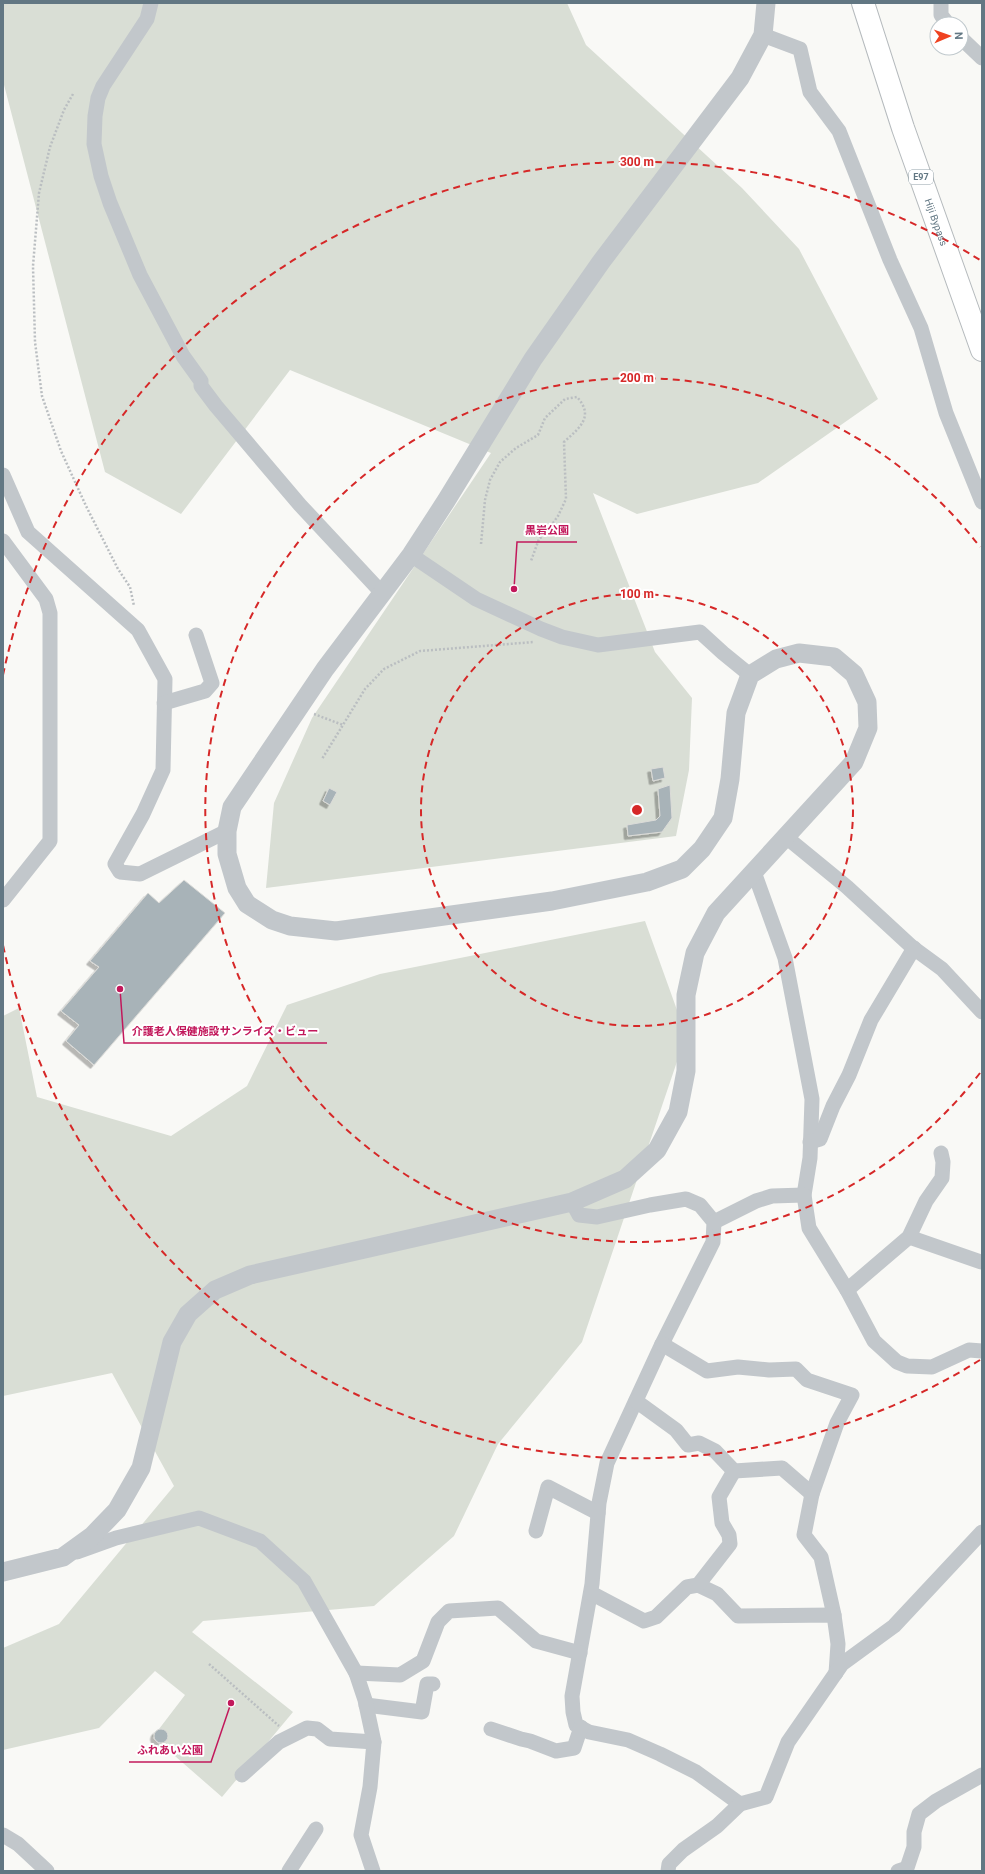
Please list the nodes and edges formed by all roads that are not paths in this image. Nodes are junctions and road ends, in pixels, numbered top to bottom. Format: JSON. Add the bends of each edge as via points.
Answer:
{"nodes":[{"id":1,"x":151,"y":3,"type":"edge"},
{"id":2,"x":766,"y":3,"type":"edge"},
{"id":3,"x":863,"y":3,"type":"edge"},
{"id":4,"x":941,"y":3,"type":"edge"},
{"id":5,"x":942,"y":16,"type":"edge"},
{"id":6,"x":763,"y":35,"type":"junction"},
{"id":7,"x":969,"y":46,"type":"edge"},
{"id":8,"x":982,"y":58,"type":"edge"},
{"id":9,"x":982,"y":350,"type":"edge"},
{"id":10,"x":3,"y":476,"type":"edge"},
{"id":11,"x":982,"y":502,"type":"edge"},
{"id":12,"x":3,"y":541,"type":"edge"},
{"id":13,"x":411,"y":555,"type":"junction"},
{"id":14,"x":382,"y":593,"type":"junction"},
{"id":15,"x":196,"y":635,"type":"dead end"},
{"id":16,"x":750,"y":676,"type":"junction"},
{"id":17,"x":164,"y":703,"type":"junction"},
{"id":18,"x":227,"y":830,"type":"junction"},
{"id":19,"x":786,"y":836,"type":"junction"},
{"id":20,"x":754,"y":872,"type":"junction"},
{"id":21,"x":3,"y":900,"type":"edge"},
{"id":22,"x":914,"y":948,"type":"junction"},
{"id":23,"x":982,"y":1012,"type":"edge"},
{"id":24,"x":810,"y":1142,"type":"junction"},
{"id":25,"x":940,"y":1153,"type":"dead end"},
{"id":26,"x":804,"y":1195,"type":"junction"},
{"id":27,"x":572,"y":1202,"type":"junction"},
{"id":28,"x":714,"y":1222,"type":"junction"},
{"id":29,"x":909,"y":1237,"type":"junction"},
{"id":30,"x":982,"y":1262,"type":"edge"},
{"id":31,"x":847,"y":1290,"type":"junction"},
{"id":32,"x":662,"y":1344,"type":"junction"},
{"id":33,"x":982,"y":1351,"type":"edge"},
{"id":34,"x":636,"y":1401,"type":"junction"},
{"id":35,"x":734,"y":1471,"type":"junction"},
{"id":36,"x":812,"y":1494,"type":"junction"},
{"id":37,"x":598,"y":1513,"type":"junction"},
{"id":38,"x":536,"y":1531,"type":"dead end"},
{"id":39,"x":982,"y":1532,"type":"edge"},
{"id":40,"x":64,"y":1557,"type":"junction"},
{"id":41,"x":3,"y":1572,"type":"edge"},
{"id":42,"x":698,"y":1585,"type":"junction"},
{"id":43,"x":591,"y":1593,"type":"junction"},
{"id":44,"x":834,"y":1615,"type":"junction"},
{"id":45,"x":580,"y":1653,"type":"junction"},
{"id":46,"x":356,"y":1673,"type":"junction"},
{"id":47,"x":836,"y":1673,"type":"junction"},
{"id":48,"x":433,"y":1684,"type":"dead end"},
{"id":49,"x":366,"y":1706,"type":"junction"},
{"id":50,"x":581,"y":1727,"type":"junction"},
{"id":51,"x":490,"y":1729,"type":"dead end"},
{"id":52,"x":374,"y":1742,"type":"junction"},
{"id":53,"x":242,"y":1775,"type":"dead end"},
{"id":54,"x":982,"y":1775,"type":"edge"},
{"id":55,"x":740,"y":1804,"type":"junction"},
{"id":56,"x":316,"y":1828,"type":"dead end"},
{"id":57,"x":3,"y":1835,"type":"edge"},
{"id":58,"x":46,"y":1871,"type":"edge"},
{"id":59,"x":288,"y":1871,"type":"edge"},
{"id":60,"x":374,"y":1871,"type":"edge"},
{"id":61,"x":668,"y":1871,"type":"edge"},
{"id":62,"x":898,"y":1871,"type":"edge"}],
"edges":[{"from":1,"to":14,"type":"street","via":[[147,20],[103,86],[98,98],[94,144],[110,203],[140,275],[202,386],[300,505]]},
{"from":2,"to":6,"type":"street"},
{"from":3,"to":9,"type":"highway","name":"Hiji Bypass","number":"E97","via":[[903,128]]},
{"from":4,"to":5,"type":"street"},
{"from":6,"to":11,"type":"street","via":[[800,49],[810,92],[839,131],[890,260],[921,328],[946,413]]},
{"from":6,"to":13,"type":"street","via":[[740,78],[601,262],[533,359]]},
{"from":7,"to":8,"type":"street"},
{"from":10,"to":17,"type":"street","via":[[28,532],[138,630],[165,679]]},
{"from":12,"to":21,"type":"street","via":[[46,599],[50,613],[50,841]]},
{"from":13,"to":14,"type":"street"},
{"from":13,"to":16,"type":"street","via":[[476,599],[562,637],[598,645],[700,632]]},
{"from":14,"to":18,"type":"street","via":[[325,669],[232,807]]},
{"from":15,"to":17,"type":"street","via":[[212,683],[205,691]]},
{"from":16,"to":18,"type":"street","via":[[736,713],[730,779],[723,818],[702,848],[682,868],[647,882],[552,901],[336,931],[290,926],[272,920],[247,904],[237,888],[227,854]]},
{"from":16,"to":19,"type":"street","via":[[776,659],[799,653],[834,657],[854,674],[868,702],[868,728],[854,762]]},
{"from":17,"to":18,"type":"street","via":[[163,770],[115,864],[120,872],[140,874]]},
{"from":19,"to":20,"type":"street"},
{"from":19,"to":22,"type":"street"},
{"from":20,"to":24,"type":"street","via":[[785,958],[812,1099]]},
{"from":20,"to":27,"type":"street","via":[[716,913],[695,953],[686,994],[686,1071],[678,1112],[657,1150],[625,1179]]},
{"from":22,"to":23,"type":"street","via":[[942,969]]},
{"from":22,"to":24,"type":"street","via":[[871,1020],[820,1139]]},
{"from":24,"to":26,"type":"street"},
{"from":25,"to":29,"type":"street","via":[[944,1162],[942,1178],[926,1201]]},
{"from":26,"to":28,"type":"street","via":[[772,1196]]},
{"from":26,"to":31,"type":"street","via":[[809,1228]]},
{"from":27,"to":28,"type":"street","via":[[579,1215],[597,1217],[686,1199],[700,1205]]},
{"from":27,"to":40,"type":"street","via":[[250,1275],[215,1290],[188,1314],[172,1342],[138,1474],[117,1510],[92,1536]]},
{"from":28,"to":32,"type":"street","via":[[712,1242]]},
{"from":29,"to":30,"type":"street"},
{"from":29,"to":31,"type":"street"},
{"from":31,"to":33,"type":"street","via":[[874,1341],[897,1362],[907,1366],[932,1366],[969,1350]]},
{"from":32,"to":34,"type":"street"},
{"from":32,"to":36,"type":"street","via":[[707,1370],[738,1367],[796,1369],[807,1380],[852,1395],[836,1423]]},
{"from":34,"to":35,"type":"street","via":[[676,1430],[688,1445],[699,1443],[714,1451]]},
{"from":34,"to":37,"type":"street","via":[[607,1463]]},
{"from":35,"to":36,"type":"street","via":[[782,1468]]},
{"from":35,"to":42,"type":"street","via":[[719,1497],[722,1523],[729,1535],[730,1544]]},
{"from":36,"to":44,"type":"street","via":[[804,1535],[821,1557]]},
{"from":37,"to":38,"type":"street","via":[[548,1487]]},
{"from":37,"to":43,"type":"street"},
{"from":39,"to":47,"type":"street","via":[[894,1626],[842,1664]]},
{"from":40,"to":41,"type":"street"},
{"from":40,"to":46,"type":"street","via":[[116,1538],[199,1518],[260,1541],[304,1581]]},
{"from":42,"to":43,"type":"street","via":[[687,1587],[656,1617],[644,1621]]},
{"from":42,"to":44,"type":"street","via":[[717,1594],[738,1616]]},
{"from":43,"to":45,"type":"street"},
{"from":44,"to":47,"type":"street","via":[[838,1644]]},
{"from":45,"to":46,"type":"street","via":[[536,1641],[498,1608],[448,1612],[438,1622],[423,1661],[400,1674]]},
{"from":45,"to":50,"type":"street","via":[[572,1696],[576,1725]]},
{"from":46,"to":49,"type":"street"},
{"from":47,"to":55,"type":"street","via":[[788,1742],[766,1797]]},
{"from":48,"to":49,"type":"street","via":[[427,1684],[422,1712]]},
{"from":49,"to":52,"type":"street"},
{"from":50,"to":51,"type":"street","via":[[574,1748],[556,1751]]},
{"from":50,"to":55,"type":"street","via":[[589,1732],[628,1740],[660,1754],[696,1772]]},
{"from":52,"to":53,"type":"street","via":[[330,1739],[317,1729],[307,1728],[280,1742]]},
{"from":52,"to":60,"type":"street","via":[[370,1787],[361,1835]]},
{"from":54,"to":62,"type":"street","via":[[918,1814],[914,1847],[906,1868]]},
{"from":55,"to":61,"type":"street","via":[[717,1826],[683,1850],[669,1864]]},
{"from":56,"to":59,"type":"street"},
{"from":57,"to":58,"type":"street","via":[[18,1844]]}]}
